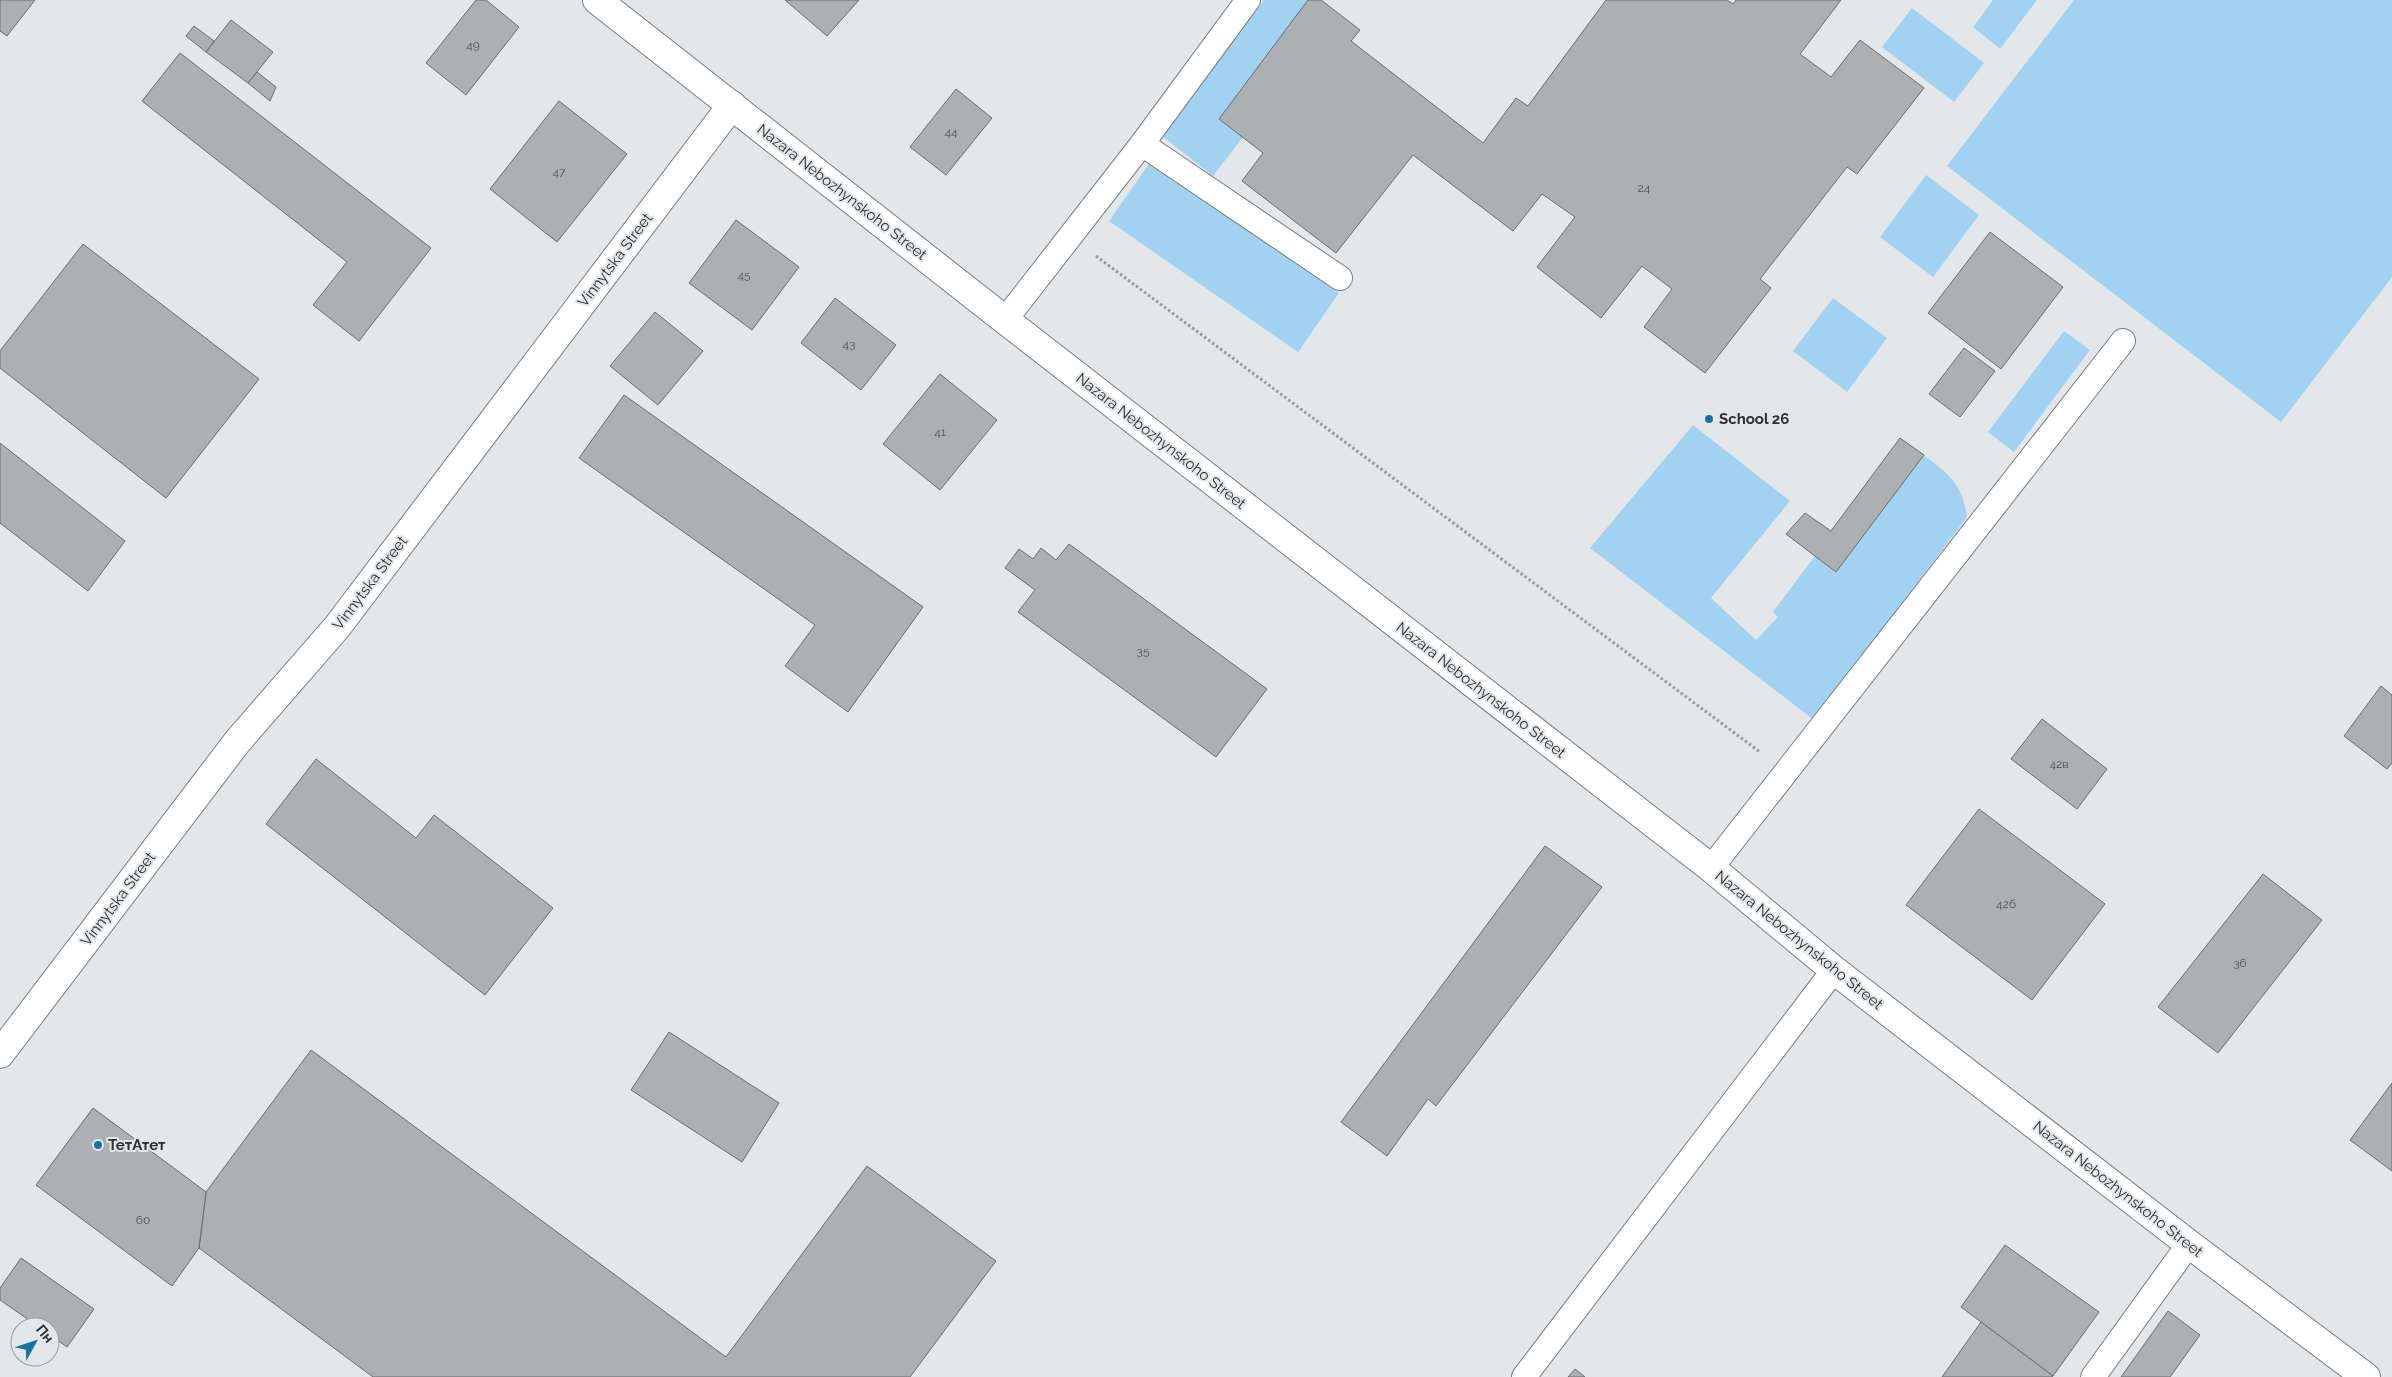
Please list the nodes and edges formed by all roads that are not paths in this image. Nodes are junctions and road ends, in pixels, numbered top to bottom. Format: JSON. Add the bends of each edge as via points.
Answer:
{"nodes":[{"id":1,"x":597,"y":0,"type":"edge"},
{"id":2,"x":1248,"y":0,"type":"edge"},
{"id":3,"x":732,"y":105,"type":"junction"},
{"id":4,"x":1142,"y":144,"type":"junction"},
{"id":5,"x":1340,"y":278,"type":"dead end"},
{"id":6,"x":1004,"y":320,"type":"junction"},
{"id":7,"x":2123,"y":341,"type":"dead end"},
{"id":8,"x":1711,"y":868,"type":"junction"},
{"id":9,"x":1834,"y":970,"type":"junction"},
{"id":10,"x":0,"y":1054,"type":"edge"},
{"id":11,"x":2189,"y":1244,"type":"junction"},
{"id":12,"x":1524,"y":1377,"type":"edge"},
{"id":13,"x":2093,"y":1377,"type":"edge"},
{"id":14,"x":2366,"y":1377,"type":"edge"}],
"edges":[{"from":1,"to":3,"type":"street","name":"Nazara Nebozhynskoho Street"},
{"from":2,"to":4,"type":"lane"},
{"from":3,"to":6,"type":"street","name":"Nazara Nebozhynskoho Street"},
{"from":3,"to":10,"type":"street","name":"Vinnytska Street","via":[[337,627],[237,742]]},
{"from":4,"to":5,"type":"lane"},
{"from":4,"to":6,"type":"lane"},
{"from":6,"to":8,"type":"street","name":"Nazara Nebozhynskoho Street"},
{"from":7,"to":8,"type":"lane"},
{"from":8,"to":9,"type":"street","name":"Nazara Nebozhynskoho Street"},
{"from":9,"to":11,"type":"street","name":"Nazara Nebozhynskoho Street"},
{"from":9,"to":12,"type":"lane"},
{"from":11,"to":13,"type":"lane"},
{"from":11,"to":14,"type":"street","name":"Nazara Nebozhynskoho Street"}]}
